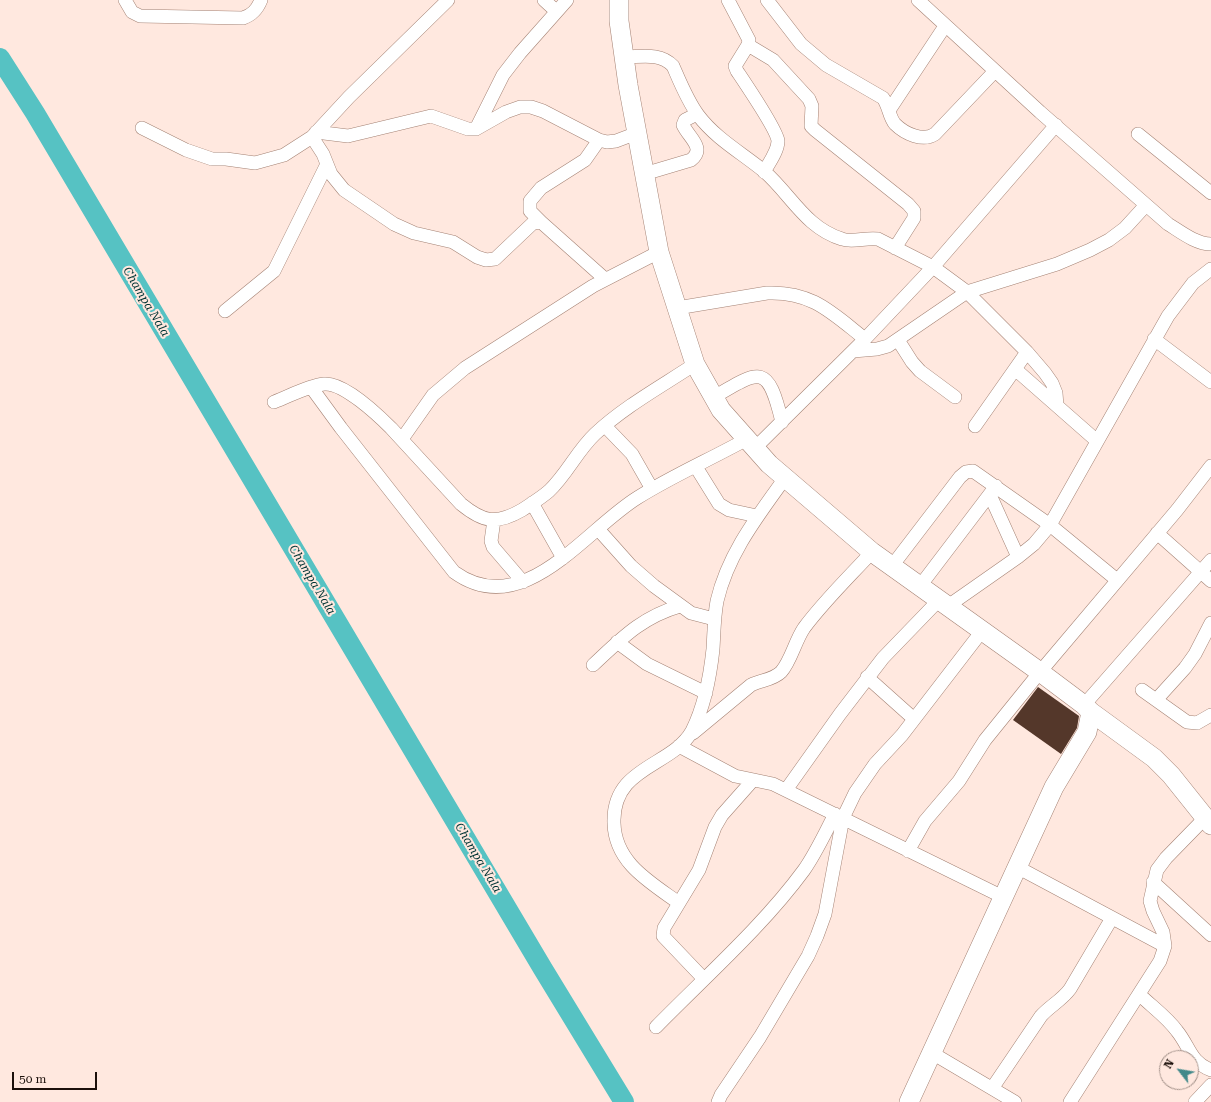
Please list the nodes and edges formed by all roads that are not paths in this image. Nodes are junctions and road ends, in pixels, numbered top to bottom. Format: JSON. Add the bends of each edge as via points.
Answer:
{"nodes":[{"id":1,"x":125,"y":0,"type":"edge"},
{"id":2,"x":260,"y":0,"type":"edge"},
{"id":3,"x":448,"y":0,"type":"edge"},
{"id":4,"x":544,"y":0,"type":"edge"},
{"id":5,"x":567,"y":0,"type":"edge"},
{"id":6,"x":618,"y":0,"type":"edge"},
{"id":7,"x":728,"y":0,"type":"edge"},
{"id":8,"x":767,"y":0,"type":"edge"},
{"id":9,"x":918,"y":0,"type":"edge"},
{"id":10,"x":556,"y":11,"type":"junction"},
{"id":11,"x":946,"y":26,"type":"junction"},
{"id":12,"x":748,"y":45,"type":"junction"},
{"id":13,"x":624,"y":57,"type":"junction"},
{"id":14,"x":995,"y":71,"type":"junction"},
{"id":15,"x":890,"y":109,"type":"junction"},
{"id":16,"x":697,"y":114,"type":"junction"},
{"id":17,"x":1056,"y":125,"type":"junction"},
{"id":18,"x":142,"y":128,"type":"dead end"},
{"id":19,"x":476,"y":129,"type":"junction"},
{"id":20,"x":637,"y":133,"type":"junction"},
{"id":21,"x":1138,"y":134,"type":"dead end"},
{"id":22,"x":314,"y":135,"type":"junction"},
{"id":23,"x":600,"y":140,"type":"junction"},
{"id":24,"x":327,"y":164,"type":"junction"},
{"id":25,"x":764,"y":172,"type":"junction"},
{"id":26,"x":644,"y":174,"type":"junction"},
{"id":27,"x":1211,"y":193,"type":"edge"},
{"id":28,"x":1146,"y":205,"type":"junction"},
{"id":29,"x":541,"y":222,"type":"junction"},
{"id":30,"x":1211,"y":244,"type":"edge"},
{"id":31,"x":895,"y":248,"type":"junction"},
{"id":32,"x":659,"y":252,"type":"junction"},
{"id":33,"x":933,"y":267,"type":"junction"},
{"id":34,"x":1211,"y":270,"type":"edge"},
{"id":35,"x":605,"y":280,"type":"junction"},
{"id":36,"x":967,"y":292,"type":"junction"},
{"id":37,"x":677,"y":308,"type":"junction"},
{"id":38,"x":225,"y":311,"type":"dead end"},
{"id":39,"x":865,"y":339,"type":"junction"},
{"id":40,"x":1154,"y":339,"type":"junction"},
{"id":41,"x":898,"y":340,"type":"junction"},
{"id":42,"x":853,"y":351,"type":"junction"},
{"id":43,"x":1027,"y":352,"type":"junction"},
{"id":44,"x":695,"y":364,"type":"junction"},
{"id":45,"x":1015,"y":369,"type":"junction"},
{"id":46,"x":1211,"y":382,"type":"edge"},
{"id":47,"x":312,"y":387,"type":"junction"},
{"id":48,"x":714,"y":397,"type":"junction"},
{"id":49,"x":955,"y":397,"type":"dead end"},
{"id":50,"x":274,"y":402,"type":"dead end"},
{"id":51,"x":1057,"y":406,"type":"junction"},
{"id":52,"x":782,"y":422,"type":"junction"},
{"id":53,"x":605,"y":426,"type":"junction"},
{"id":54,"x":975,"y":426,"type":"dead end"},
{"id":55,"x":402,"y":439,"type":"junction"},
{"id":56,"x":1097,"y":441,"type":"junction"},
{"id":57,"x":751,"y":444,"type":"junction"},
{"id":58,"x":1211,"y":466,"type":"edge"},
{"id":59,"x":696,"y":467,"type":"junction"},
{"id":60,"x":785,"y":478,"type":"junction"},
{"id":61,"x":652,"y":489,"type":"junction"},
{"id":62,"x":993,"y":490,"type":"junction"},
{"id":63,"x":532,"y":504,"type":"junction"},
{"id":64,"x":757,"y":516,"type":"junction"},
{"id":65,"x":494,"y":520,"type":"junction"},
{"id":66,"x":1050,"y":525,"type":"junction"},
{"id":67,"x":598,"y":528,"type":"junction"},
{"id":68,"x":1157,"y":533,"type":"junction"},
{"id":69,"x":872,"y":552,"type":"junction"},
{"id":70,"x":1018,"y":557,"type":"junction"},
{"id":71,"x":563,"y":558,"type":"junction"},
{"id":72,"x":1211,"y":560,"type":"edge"},
{"id":73,"x":892,"y":566,"type":"junction"},
{"id":74,"x":1200,"y":572,"type":"junction"},
{"id":75,"x":1117,"y":580,"type":"junction"},
{"id":76,"x":1211,"y":581,"type":"edge"},
{"id":77,"x":523,"y":582,"type":"junction"},
{"id":78,"x":920,"y":586,"type":"junction"},
{"id":79,"x":943,"y":603,"type":"junction"},
{"id":80,"x":680,"y":606,"type":"junction"},
{"id":81,"x":714,"y":619,"type":"junction"},
{"id":82,"x":1211,"y":623,"type":"edge"},
{"id":83,"x":982,"y":631,"type":"junction"},
{"id":84,"x":616,"y":642,"type":"junction"},
{"id":85,"x":593,"y":665,"type":"dead end"},
{"id":86,"x":1040,"y":672,"type":"junction"},
{"id":87,"x":867,"y":677,"type":"junction"},
{"id":88,"x":1142,"y":690,"type":"dead end"},
{"id":89,"x":706,"y":693,"type":"junction"},
{"id":90,"x":1156,"y":700,"type":"junction"},
{"id":91,"x":1088,"y":709,"type":"junction"},
{"id":92,"x":1211,"y":715,"type":"edge"},
{"id":93,"x":914,"y":719,"type":"junction"},
{"id":94,"x":684,"y":742,"type":"junction"},
{"id":95,"x":753,"y":780,"type":"junction"},
{"id":96,"x":786,"y":790,"type":"junction"},
{"id":97,"x":839,"y":816,"type":"junction"},
{"id":98,"x":1208,"y":821,"type":"edge"},
{"id":99,"x":908,"y":850,"type":"junction"},
{"id":100,"x":1017,"y":868,"type":"junction"},
{"id":101,"x":1153,"y":882,"type":"junction"},
{"id":102,"x":1003,"y":897,"type":"junction"},
{"id":103,"x":679,"y":903,"type":"junction"},
{"id":104,"x":1112,"y":918,"type":"junction"},
{"id":105,"x":1211,"y":935,"type":"edge"},
{"id":106,"x":1165,"y":946,"type":"junction"},
{"id":107,"x":703,"y":978,"type":"junction"},
{"id":108,"x":1139,"y":994,"type":"junction"},
{"id":109,"x":656,"y":1027,"type":"dead end"},
{"id":110,"x":932,"y":1053,"type":"junction"},
{"id":111,"x":1211,"y":1070,"type":"edge"},
{"id":112,"x":1211,"y":1085,"type":"edge"},
{"id":113,"x":993,"y":1087,"type":"junction"},
{"id":114,"x":718,"y":1102,"type":"edge"},
{"id":115,"x":910,"y":1102,"type":"edge"},
{"id":116,"x":1015,"y":1102,"type":"edge"},
{"id":117,"x":1070,"y":1102,"type":"edge"},
{"id":118,"x":1195,"y":1102,"type":"edge"}],
"edges":[{"from":1,"to":2,"type":"street","via":[[132,12],[140,16],[243,18],[255,11]]},
{"from":3,"to":22,"type":"street"},
{"from":4,"to":10,"type":"street"},
{"from":5,"to":10,"type":"street"},
{"from":6,"to":13,"type":"main road"},
{"from":7,"to":12,"type":"street","via":[[746,32]]},
{"from":8,"to":15,"type":"street","via":[[800,44],[826,65],[883,98]]},
{"from":9,"to":11,"type":"street"},
{"from":10,"to":19,"type":"street","via":[[504,74]]},
{"from":11,"to":14,"type":"street"},
{"from":11,"to":15,"type":"street"},
{"from":12,"to":25,"type":"street","via":[[735,66],[773,128],[778,141]]},
{"from":12,"to":31,"type":"street","via":[[773,60],[809,99],[812,106],[811,126],[914,211],[914,218]]},
{"from":13,"to":16,"type":"street","via":[[654,56],[668,61]]},
{"from":13,"to":20,"type":"main road"},
{"from":14,"to":15,"type":"street","via":[[929,138],[917,137],[895,123]]},
{"from":14,"to":17,"type":"street"},
{"from":16,"to":25,"type":"street","via":[[717,136]]},
{"from":16,"to":26,"type":"street","via":[[685,120],[683,125],[696,144],[696,157]]},
{"from":17,"to":28,"type":"street"},
{"from":17,"to":33,"type":"street"},
{"from":18,"to":22,"type":"street","via":[[198,155],[212,159],[255,162],[284,155]]},
{"from":19,"to":22,"type":"street","via":[[468,129],[432,116],[348,136]]},
{"from":19,"to":23,"type":"street","via":[[520,107],[556,117]]},
{"from":20,"to":23,"type":"street","via":[[607,142]]},
{"from":20,"to":26,"type":"main road"},
{"from":21,"to":27,"type":"street"},
{"from":22,"to":24,"type":"street"},
{"from":23,"to":29,"type":"street","via":[[585,160],[541,188],[530,201],[530,211]]},
{"from":24,"to":29,"type":"street","via":[[336,182],[344,190],[394,224],[414,233],[452,242],[486,260],[495,258],[533,223]]},
{"from":24,"to":38,"type":"street","via":[[274,271]]},
{"from":25,"to":31,"type":"street","via":[[800,212],[820,229],[843,240],[878,239]]},
{"from":26,"to":32,"type":"main road"},
{"from":28,"to":30,"type":"street","via":[[1168,224],[1189,237]]},
{"from":28,"to":36,"type":"street","via":[[1120,232],[1090,250],[1057,264]]},
{"from":29,"to":35,"type":"street"},
{"from":31,"to":33,"type":"street"},
{"from":32,"to":35,"type":"street"},
{"from":32,"to":37,"type":"main road"},
{"from":33,"to":36,"type":"street"},
{"from":33,"to":39,"type":"street"},
{"from":34,"to":40,"type":"street","via":[[1193,283],[1178,301]]},
{"from":35,"to":55,"type":"street","via":[[448,381],[433,395]]},
{"from":36,"to":41,"type":"street"},
{"from":36,"to":43,"type":"street"},
{"from":37,"to":39,"type":"street","via":[[767,293],[797,295],[826,308]]},
{"from":37,"to":44,"type":"main road"},
{"from":39,"to":42,"type":"street"},
{"from":40,"to":46,"type":"street"},
{"from":40,"to":56,"type":"street"},
{"from":41,"to":42,"type":"street","via":[[877,350]]},
{"from":41,"to":49,"type":"street","via":[[920,371]]},
{"from":42,"to":52,"type":"street"},
{"from":43,"to":45,"type":"street"},
{"from":43,"to":51,"type":"street","via":[[1052,383]]},
{"from":44,"to":48,"type":"main road"},
{"from":44,"to":53,"type":"street"},
{"from":45,"to":51,"type":"street"},
{"from":45,"to":54,"type":"street"},
{"from":47,"to":50,"type":"street"},
{"from":47,"to":55,"type":"street","via":[[326,384],[341,389],[379,416]]},
{"from":47,"to":77,"type":"street","via":[[454,572],[467,582],[482,587]]},
{"from":48,"to":52,"type":"street","via":[[752,376],[762,378],[771,385]]},
{"from":48,"to":57,"type":"main road","via":[[721,410]]},
{"from":51,"to":56,"type":"street"},
{"from":52,"to":57,"type":"street"},
{"from":53,"to":61,"type":"street","via":[[632,454]]},
{"from":53,"to":63,"type":"street","via":[[582,448],[549,491]]},
{"from":55,"to":65,"type":"street","via":[[461,504],[473,513]]},
{"from":56,"to":66,"type":"street"},
{"from":57,"to":59,"type":"street"},
{"from":57,"to":60,"type":"main road"},
{"from":58,"to":68,"type":"street"},
{"from":59,"to":61,"type":"street"},
{"from":59,"to":64,"type":"street","via":[[719,504],[729,510]]},
{"from":60,"to":64,"type":"street"},
{"from":60,"to":69,"type":"main road"},
{"from":61,"to":67,"type":"street","via":[[621,508]]},
{"from":62,"to":66,"type":"street"},
{"from":62,"to":70,"type":"street"},
{"from":62,"to":73,"type":"street","via":[[973,471],[966,472]]},
{"from":62,"to":78,"type":"street"},
{"from":63,"to":65,"type":"street","via":[[505,518]]},
{"from":63,"to":71,"type":"street"},
{"from":64,"to":81,"type":"street","via":[[732,560],[722,584]]},
{"from":65,"to":77,"type":"street","via":[[491,541],[493,547]]},
{"from":66,"to":70,"type":"street","via":[[1034,544]]},
{"from":66,"to":75,"type":"street"},
{"from":67,"to":71,"type":"street"},
{"from":67,"to":80,"type":"street","via":[[643,577]]},
{"from":68,"to":74,"type":"street"},
{"from":68,"to":75,"type":"street"},
{"from":69,"to":73,"type":"main road"},
{"from":69,"to":94,"type":"street","via":[[816,613],[795,642],[781,672],[771,679],[751,685]]},
{"from":70,"to":79,"type":"street"},
{"from":71,"to":77,"type":"street"},
{"from":72,"to":74,"type":"street"},
{"from":73,"to":78,"type":"main road"},
{"from":74,"to":76,"type":"street"},
{"from":74,"to":91,"type":"street"},
{"from":75,"to":86,"type":"street"},
{"from":78,"to":79,"type":"main road"},
{"from":79,"to":83,"type":"main road"},
{"from":79,"to":87,"type":"street","via":[[883,658]]},
{"from":80,"to":81,"type":"street","via":[[697,616]]},
{"from":80,"to":84,"type":"street","via":[[649,617]]},
{"from":81,"to":89,"type":"street","via":[[713,649]]},
{"from":82,"to":90,"type":"street","via":[[1185,668]]},
{"from":83,"to":86,"type":"main road"},
{"from":83,"to":93,"type":"street"},
{"from":84,"to":85,"type":"street"},
{"from":84,"to":89,"type":"street","via":[[647,664]]},
{"from":86,"to":91,"type":"main road"},
{"from":86,"to":99,"type":"street","via":[[985,740],[959,781],[925,821]]},
{"from":87,"to":93,"type":"street"},
{"from":87,"to":96,"type":"street"},
{"from":88,"to":90,"type":"street"},
{"from":89,"to":94,"type":"street","via":[[695,725]]},
{"from":90,"to":92,"type":"street","via":[[1188,722],[1197,723]]},
{"from":91,"to":98,"type":"main road","via":[[1154,758]]},
{"from":91,"to":100,"type":"main road","via":[[1087,732],[1054,787]]},
{"from":93,"to":97,"type":"street","via":[[864,778]]},
{"from":94,"to":95,"type":"street","via":[[735,776]]},
{"from":94,"to":103,"type":"street","via":[[636,774],[617,801],[614,822],[616,842],[626,860],[637,872]]},
{"from":95,"to":96,"type":"street"},
{"from":95,"to":103,"type":"street","via":[[722,815],[699,870]]},
{"from":96,"to":97,"type":"street"},
{"from":97,"to":99,"type":"street"},
{"from":97,"to":107,"type":"street","via":[[796,880],[752,930]]},
{"from":97,"to":114,"type":"street","via":[[825,914],[818,936],[760,1037]]},
{"from":98,"to":101,"type":"street","via":[[1166,858],[1157,870]]},
{"from":99,"to":102,"type":"street"},
{"from":100,"to":102,"type":"main road"},
{"from":100,"to":104,"type":"street"},
{"from":101,"to":105,"type":"street"},
{"from":101,"to":106,"type":"street","via":[[1150,901],[1163,932]]},
{"from":102,"to":110,"type":"main road"},
{"from":103,"to":107,"type":"street","via":[[664,928],[663,936]]},
{"from":104,"to":106,"type":"street"},
{"from":104,"to":113,"type":"street","via":[[1070,989],[1041,1016]]},
{"from":106,"to":108,"type":"street","via":[[1160,961]]},
{"from":107,"to":109,"type":"street"},
{"from":108,"to":111,"type":"street","via":[[1177,1030],[1193,1058],[1204,1068]]},
{"from":108,"to":117,"type":"street"},
{"from":110,"to":113,"type":"street"},
{"from":110,"to":115,"type":"main road"},
{"from":112,"to":118,"type":"street"},
{"from":113,"to":116,"type":"street"}]}
